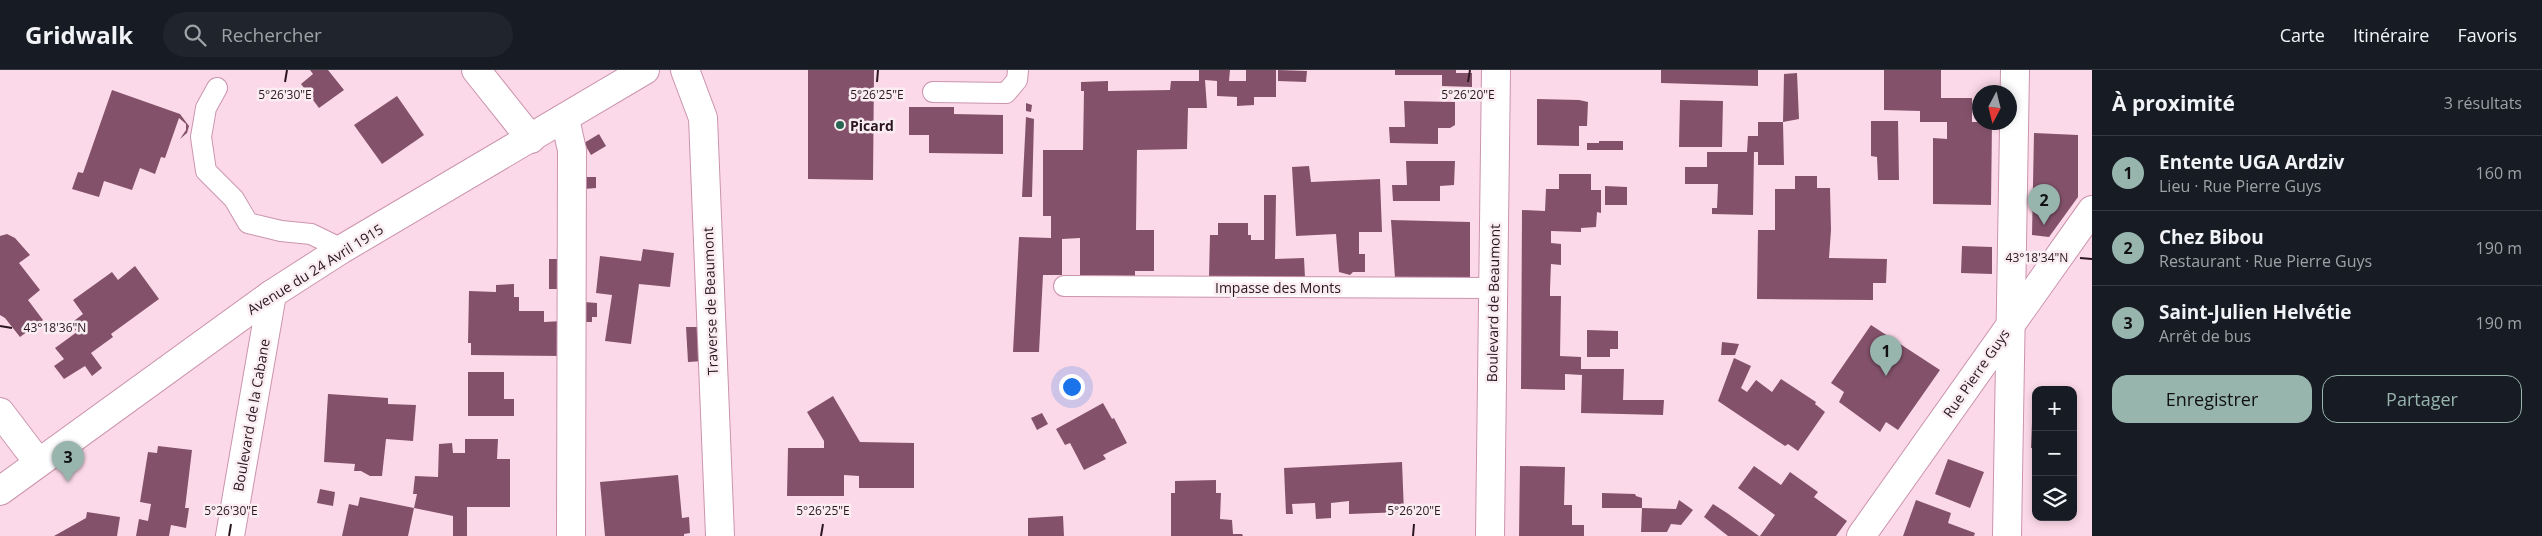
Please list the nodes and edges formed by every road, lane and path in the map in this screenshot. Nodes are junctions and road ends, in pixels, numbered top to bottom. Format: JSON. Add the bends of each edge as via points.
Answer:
{"nodes":[{"id":1,"x":476,"y":70,"type":"edge"},
{"id":2,"x":645,"y":70,"type":"edge"},
{"id":3,"x":685,"y":70,"type":"edge"},
{"id":4,"x":1018,"y":70,"type":"edge"},
{"id":5,"x":1496,"y":70,"type":"edge"},
{"id":6,"x":2014,"y":70,"type":"edge"},
{"id":7,"x":217,"y":88,"type":"dead end"},
{"id":8,"x":933,"y":92,"type":"dead end"},
{"id":9,"x":565,"y":119,"type":"junction"},
{"id":10,"x":531,"y":139,"type":"junction"},
{"id":11,"x":2092,"y":210,"type":"edge"},
{"id":12,"x":342,"y":249,"type":"junction"},
{"id":13,"x":1064,"y":286,"type":"dead end"},
{"id":14,"x":1492,"y":288,"type":"junction"},
{"id":15,"x":272,"y":294,"type":"junction"},
{"id":16,"x":2012,"y":321,"type":"junction"},
{"id":17,"x":0,"y":412,"type":"edge"},
{"id":18,"x":38,"y":462,"type":"junction"},
{"id":19,"x":0,"y":491,"type":"edge"},
{"id":20,"x":230,"y":536,"type":"edge"},
{"id":21,"x":571,"y":536,"type":"edge"},
{"id":22,"x":720,"y":536,"type":"edge"},
{"id":23,"x":1490,"y":536,"type":"edge"},
{"id":24,"x":1861,"y":536,"type":"edge"},
{"id":25,"x":2007,"y":536,"type":"edge"}],
"edges":[{"from":1,"to":10,"type":"street"},
{"from":2,"to":9,"type":"street","name":"Avenue du 24 Avril 1915"},
{"from":3,"to":22,"type":"street","name":"Traverse de Beaumont","via":[[703,118]]},
{"from":4,"to":8,"type":"lane","via":[[1017,80],[1006,93]]},
{"from":5,"to":14,"type":"street","name":"Boulevard de Beaumont"},
{"from":6,"to":16,"type":"street"},
{"from":7,"to":12,"type":"lane","via":[[206,108],[200,138],[206,171],[234,199],[248,223],[311,234]]},
{"from":9,"to":10,"type":"street","name":"Avenue du 24 Avril 1915"},
{"from":9,"to":21,"type":"street","via":[[572,150]]},
{"from":10,"to":12,"type":"street","name":"Avenue du 24 Avril 1915"},
{"from":11,"to":16,"type":"street","name":"Rue Pierre Guys"},
{"from":12,"to":15,"type":"street","name":"Avenue du 24 Avril 1915"},
{"from":13,"to":14,"type":"lane","name":"Impasse des Monts"},
{"from":14,"to":23,"type":"street","name":"Boulevard de Beaumont"},
{"from":15,"to":18,"type":"street","name":"Avenue du 24 Avril 1915"},
{"from":15,"to":20,"type":"street","name":"Boulevard de la Cabane"},
{"from":16,"to":24,"type":"street","name":"Rue Pierre Guys"},
{"from":16,"to":25,"type":"street"},
{"from":17,"to":18,"type":"street"},
{"from":18,"to":19,"type":"street","name":"Avenue du 24 Avril 1915"}]}
